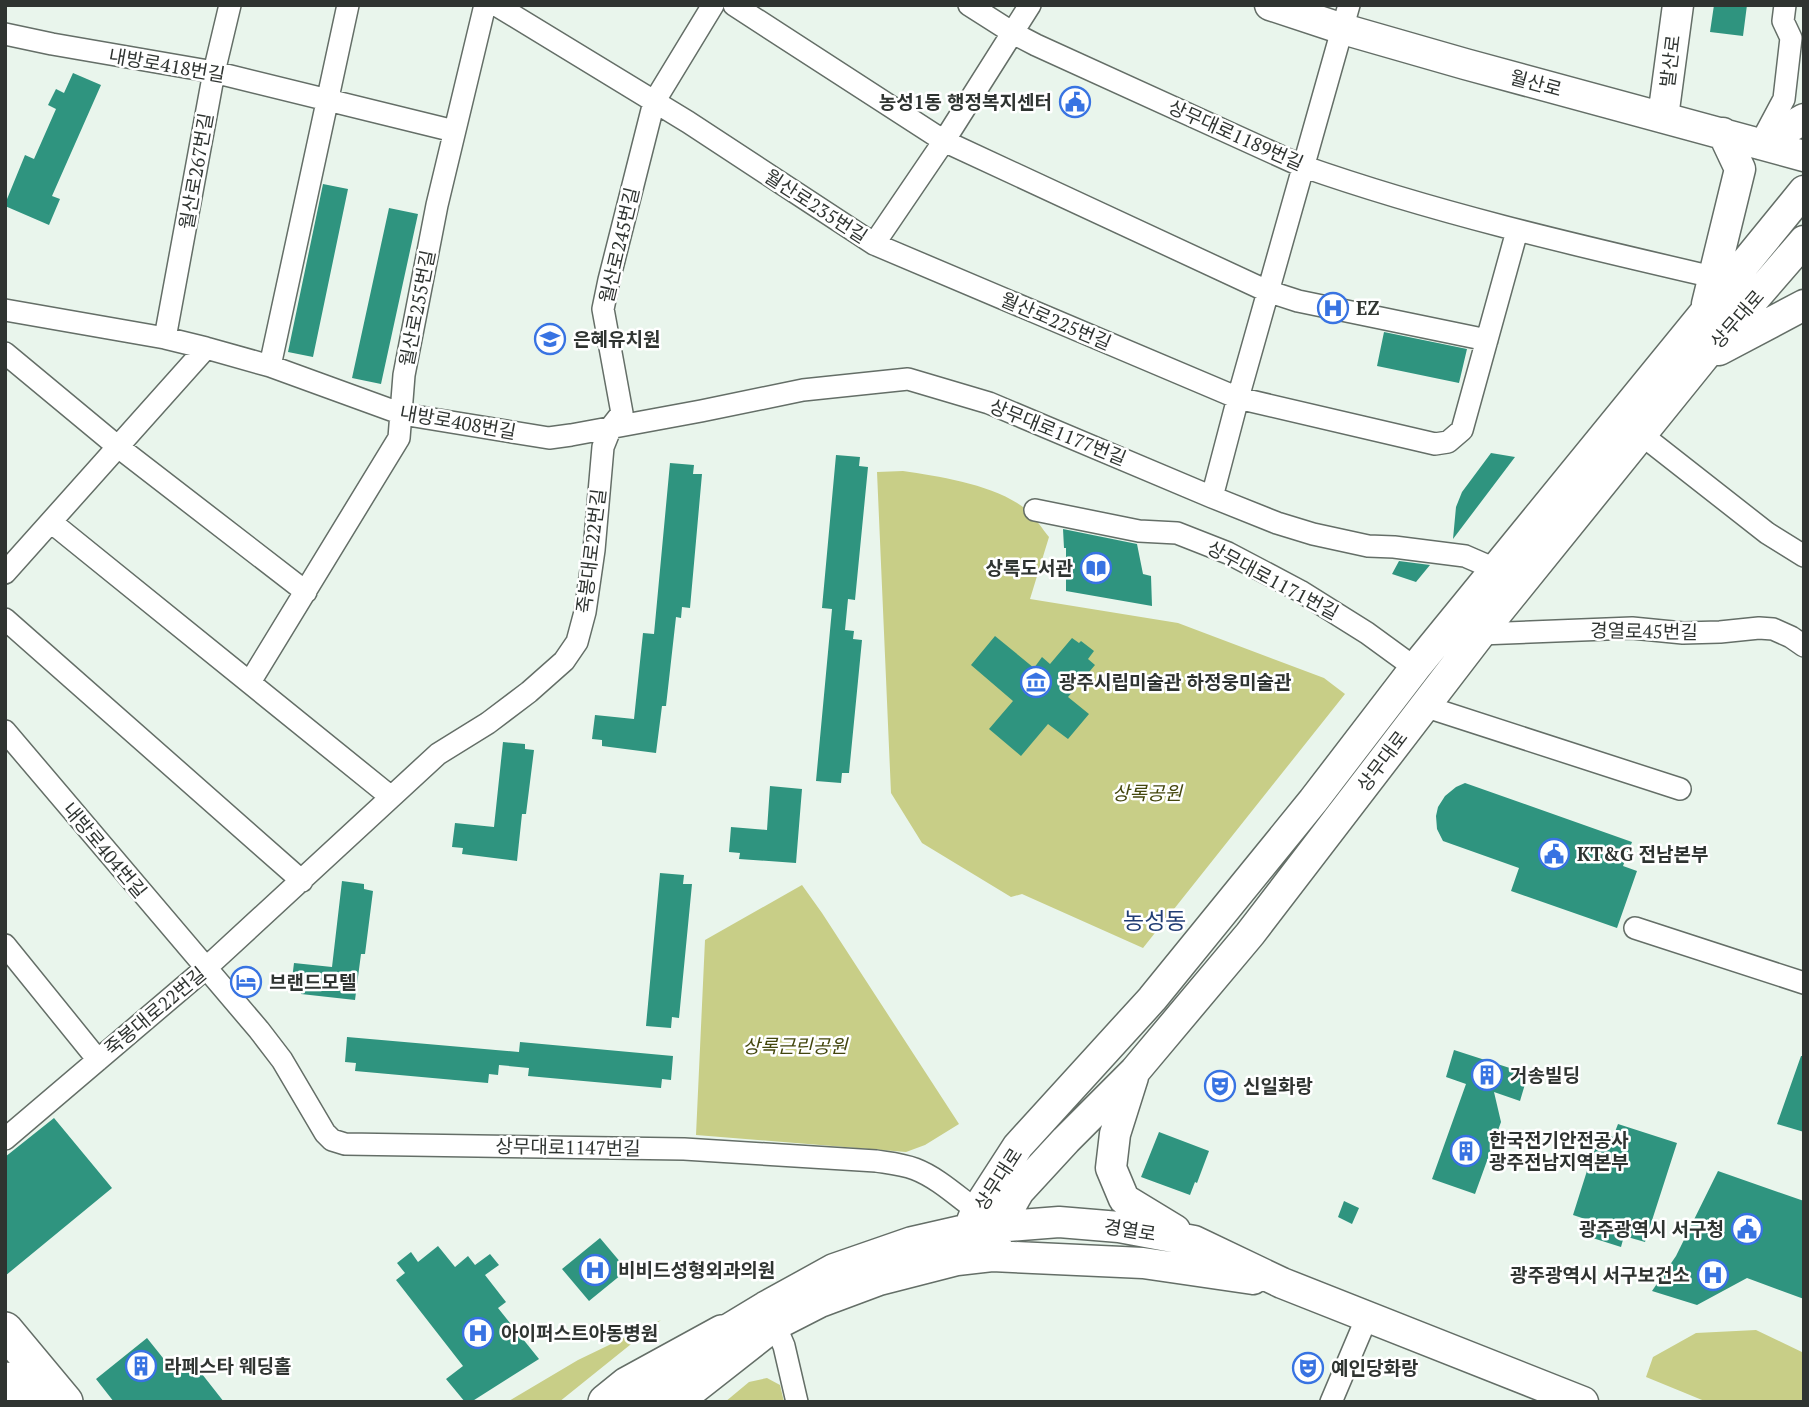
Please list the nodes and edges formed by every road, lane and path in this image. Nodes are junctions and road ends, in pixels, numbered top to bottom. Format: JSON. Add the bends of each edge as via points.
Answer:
{"nodes":[{"id":1,"x":230,"y":5,"type":"edge"},
{"id":2,"x":348,"y":5,"type":"edge"},
{"id":3,"x":485,"y":5,"type":"edge"},
{"id":4,"x":496,"y":5,"type":"edge"},
{"id":5,"x":713,"y":5,"type":"edge"},
{"id":6,"x":734,"y":5,"type":"edge"},
{"id":7,"x":969,"y":5,"type":"edge"},
{"id":8,"x":1030,"y":5,"type":"edge"},
{"id":9,"x":1270,"y":5,"type":"edge"},
{"id":10,"x":1678,"y":5,"type":"edge"},
{"id":11,"x":1785,"y":5,"type":"edge"},
{"id":12,"x":1346,"y":17,"type":"edge"},
{"id":13,"x":1013,"y":33,"type":"junction"},
{"id":14,"x":5,"y":34,"type":"edge"},
{"id":15,"x":214,"y":72,"type":"junction"},
{"id":16,"x":327,"y":101,"type":"junction"},
{"id":17,"x":654,"y":102,"type":"junction"},
{"id":18,"x":1663,"y":117,"type":"junction"},
{"id":19,"x":1804,"y":119,"type":"edge"},
{"id":20,"x":454,"y":131,"type":"junction"},
{"id":21,"x":1723,"y":134,"type":"junction"},
{"id":22,"x":944,"y":141,"type":"junction"},
{"id":23,"x":1759,"y":144,"type":"junction"},
{"id":24,"x":1804,"y":156,"type":"edge"},
{"id":25,"x":1302,"y":166,"type":"junction"},
{"id":26,"x":1804,"y":191,"type":"edge"},
{"id":27,"x":1517,"y":231,"type":"junction"},
{"id":28,"x":1804,"y":241,"type":"edge"},
{"id":29,"x":874,"y":244,"type":"junction"},
{"id":30,"x":1713,"y":277,"type":"junction"},
{"id":31,"x":1267,"y":291,"type":"junction"},
{"id":32,"x":1804,"y":305,"type":"edge"},
{"id":33,"x":5,"y":310,"type":"edge"},
{"id":34,"x":1704,"y":313,"type":"junction"},
{"id":35,"x":165,"y":338,"type":"junction"},
{"id":36,"x":1487,"y":341,"type":"junction"},
{"id":37,"x":206,"y":348,"type":"junction"},
{"id":38,"x":5,"y":353,"type":"edge"},
{"id":39,"x":1703,"y":358,"type":"junction"},
{"id":40,"x":270,"y":366,"type":"junction"},
{"id":41,"x":1238,"y":398,"type":"junction"},
{"id":42,"x":402,"y":414,"type":"junction"},
{"id":43,"x":611,"y":428,"type":"junction"},
{"id":44,"x":1642,"y":435,"type":"junction"},
{"id":45,"x":117,"y":446,"type":"junction"},
{"id":46,"x":1212,"y":496,"type":"junction"},
{"id":47,"x":1035,"y":510,"type":"dead end"},
{"id":48,"x":51,"y":522,"type":"junction"},
{"id":49,"x":1804,"y":556,"type":"edge"},
{"id":50,"x":1495,"y":569,"type":"junction"},
{"id":51,"x":5,"y":573,"type":"edge"},
{"id":52,"x":306,"y":592,"type":"junction"},
{"id":53,"x":5,"y":619,"type":"edge"},
{"id":54,"x":1480,"y":634,"type":"junction"},
{"id":55,"x":1804,"y":646,"type":"edge"},
{"id":56,"x":1415,"y":668,"type":"junction"},
{"id":57,"x":250,"y":682,"type":"junction"},
{"id":58,"x":1424,"y":706,"type":"junction"},
{"id":59,"x":5,"y":731,"type":"edge"},
{"id":60,"x":1680,"y":789,"type":"dead end"},
{"id":61,"x":391,"y":797,"type":"junction"},
{"id":62,"x":302,"y":881,"type":"junction"},
{"id":63,"x":1635,"y":928,"type":"dead end"},
{"id":64,"x":5,"y":945,"type":"edge"},
{"id":65,"x":205,"y":968,"type":"junction"},
{"id":66,"x":1804,"y":983,"type":"edge"},
{"id":67,"x":98,"y":1060,"type":"junction"},
{"id":68,"x":1135,"y":1071,"type":"junction"},
{"id":69,"x":5,"y":1139,"type":"edge"},
{"id":70,"x":981,"y":1222,"type":"junction"},
{"id":71,"x":1194,"y":1241,"type":"junction"},
{"id":72,"x":992,"y":1256,"type":"junction"},
{"id":73,"x":957,"y":1260,"type":"junction"},
{"id":74,"x":1282,"y":1283,"type":"junction"},
{"id":75,"x":1367,"y":1317,"type":"junction"},
{"id":76,"x":775,"y":1325,"type":"junction"},
{"id":77,"x":5,"y":1330,"type":"edge"},
{"id":78,"x":722,"y":1333,"type":"junction"},
{"id":79,"x":5,"y":1380,"type":"edge"},
{"id":80,"x":24,"y":1402,"type":"edge"},
{"id":81,"x":65,"y":1402,"type":"edge"},
{"id":82,"x":606,"y":1402,"type":"edge"},
{"id":83,"x":641,"y":1402,"type":"edge"},
{"id":84,"x":677,"y":1402,"type":"edge"},
{"id":85,"x":698,"y":1402,"type":"edge"},
{"id":86,"x":797,"y":1402,"type":"edge"},
{"id":87,"x":1331,"y":1402,"type":"edge"},
{"id":88,"x":1583,"y":1402,"type":"edge"}],
"edges":[{"from":1,"to":15,"type":"street","name":"월산로267번길"},
{"from":2,"to":16,"type":"street"},
{"from":3,"to":20,"type":"street","name":"월산로255번길"},
{"from":4,"to":17,"type":"street"},
{"from":5,"to":17,"type":"street","name":"월산로245번길"},
{"from":6,"to":22,"type":"street"},
{"from":7,"to":13,"type":"street","name":"상무대로1189번길"},
{"from":8,"to":13,"type":"street","name":"월산로235번길"},
{"from":9,"to":12,"type":"street","name":"월산로"},
{"from":10,"to":18,"type":"street","name":"발산로"},
{"from":11,"to":23,"type":"street","via":[[1783,21],[1791,38],[1783,99]]},
{"from":12,"to":18,"type":"street","name":"월산로","via":[[1478,68]]},
{"from":12,"to":25,"type":"street"},
{"from":13,"to":22,"type":"street","name":"월산로235번길"},
{"from":13,"to":25,"type":"street","name":"상무대로1189번길"},
{"from":14,"to":15,"type":"street","name":"내방로418번길"},
{"from":15,"to":16,"type":"street","name":"내방로418번길"},
{"from":15,"to":35,"type":"street","name":"월산로267번길"},
{"from":16,"to":20,"type":"street","name":"내방로418번길"},
{"from":16,"to":40,"type":"street"},
{"from":17,"to":29,"type":"street","name":"월산로235번길"},
{"from":17,"to":43,"type":"street","name":"월산로245번길","via":[[603,309],[622,413]]},
{"from":18,"to":21,"type":"street","name":"월산로"},
{"from":19,"to":23,"type":"street"},
{"from":20,"to":42,"type":"street","name":"월산로255번길","via":[[404,375]]},
{"from":21,"to":23,"type":"street","name":"월산로"},
{"from":21,"to":30,"type":"street","via":[[1740,169]]},
{"from":22,"to":29,"type":"street","name":"월산로235번길"},
{"from":22,"to":31,"type":"street"},
{"from":23,"to":24,"type":"street","name":"월산로"},
{"from":25,"to":27,"type":"street","name":"상무대로1189번길"},
{"from":25,"to":31,"type":"street"},
{"from":26,"to":34,"type":"street","name":"상무대로"},
{"from":27,"to":30,"type":"street","name":"상무대로1189번길"},
{"from":27,"to":36,"type":"street"},
{"from":28,"to":39,"type":"street","name":"상무대로"},
{"from":29,"to":41,"type":"street","name":"월산로225번길"},
{"from":30,"to":34,"type":"street"},
{"from":31,"to":36,"type":"street"},
{"from":31,"to":41,"type":"street"},
{"from":32,"to":39,"type":"street"},
{"from":33,"to":35,"type":"street","name":"내방로408번길"},
{"from":34,"to":50,"type":"street","name":"상무대로"},
{"from":35,"to":37,"type":"street","name":"내방로408번길"},
{"from":36,"to":41,"type":"street","name":"월산로225번길","via":[[1462,430],[1448,442],[1435,444]]},
{"from":37,"to":40,"type":"street","name":"내방로408번길"},
{"from":37,"to":45,"type":"street"},
{"from":38,"to":45,"type":"street"},
{"from":39,"to":44,"type":"street","name":"상무대로"},
{"from":40,"to":42,"type":"street","name":"내방로408번길"},
{"from":41,"to":46,"type":"street"},
{"from":42,"to":43,"type":"street","name":"내방로408번길","via":[[549,438]]},
{"from":42,"to":52,"type":"street","name":"월산로255번길","via":[[399,438]]},
{"from":43,"to":46,"type":"street","name":"상무대로1177번길","via":[[803,390],[908,379],[989,403]]},
{"from":43,"to":61,"type":"street","name":"죽봉대로22번길","via":[[603,447],[594,550],[577,642],[564,661],[529,692],[438,754]]},
{"from":44,"to":49,"type":"street","via":[[1766,533]]},
{"from":44,"to":54,"type":"street","name":"상무대로"},
{"from":45,"to":48,"type":"street"},
{"from":45,"to":52,"type":"street"},
{"from":46,"to":50,"type":"street","name":"상무대로1177번길","via":[[1277,523],[1340,541],[1465,556]]},
{"from":47,"to":56,"type":"street","name":"상무대로1171번길","via":[[1139,531],[1177,533],[1228,553],[1322,605]]},
{"from":48,"to":51,"type":"street"},
{"from":48,"to":57,"type":"street"},
{"from":50,"to":56,"type":"street","name":"상무대로"},
{"from":52,"to":57,"type":"street","name":"월산로255번길"},
{"from":53,"to":62,"type":"street"},
{"from":54,"to":55,"type":"street","name":"경열로45번길","via":[[1759,628],[1773,629]]},
{"from":54,"to":58,"type":"street","name":"상무대로"},
{"from":56,"to":70,"type":"street","name":"상무대로","via":[[1152,999],[1018,1146]]},
{"from":57,"to":61,"type":"street"},
{"from":58,"to":60,"type":"street"},
{"from":58,"to":68,"type":"street","name":"상무대로","via":[[1250,934]]},
{"from":59,"to":65,"type":"street","name":"내방로404번길"},
{"from":61,"to":62,"type":"street","name":"죽봉대로22번길"},
{"from":62,"to":65,"type":"street","name":"죽봉대로22번길"},
{"from":63,"to":66,"type":"street"},
{"from":64,"to":67,"type":"street"},
{"from":65,"to":67,"type":"street","name":"죽봉대로22번길"},
{"from":65,"to":70,"type":"street","name":"상무대로1147번길","via":[[282,1060],[332,1140],[345,1144],[684,1149],[876,1161],[931,1177]]},
{"from":67,"to":69,"type":"street","name":"죽봉대로22번길"},
{"from":68,"to":70,"type":"street","name":"상무대로","via":[[1019,1191]]},
{"from":68,"to":71,"type":"street","via":[[1115,1133],[1111,1168],[1124,1199]]},
{"from":70,"to":71,"type":"street","name":"경열로","via":[[1119,1227]]},
{"from":70,"to":72,"type":"street","name":"상무대로"},
{"from":70,"to":73,"type":"street","name":"상무대로"},
{"from":70,"to":78,"type":"street","name":"상무대로","via":[[834,1269]]},
{"from":71,"to":74,"type":"street","name":"경열로"},
{"from":72,"to":73,"type":"street"},
{"from":72,"to":74,"type":"street","name":"경열로","via":[[1143,1263]]},
{"from":73,"to":76,"type":"street","via":[[879,1280]]},
{"from":74,"to":75,"type":"street","name":"경열로"},
{"from":75,"to":87,"type":"street"},
{"from":75,"to":88,"type":"street","name":"경열로"},
{"from":76,"to":84,"type":"street"},
{"from":76,"to":85,"type":"street"},
{"from":76,"to":86,"type":"street"},
{"from":77,"to":81,"type":"main road"},
{"from":78,"to":82,"type":"main road","via":[[627,1385]]},
{"from":78,"to":83,"type":"street","name":"상무대로"},
{"from":79,"to":80,"type":"main road"}]}
